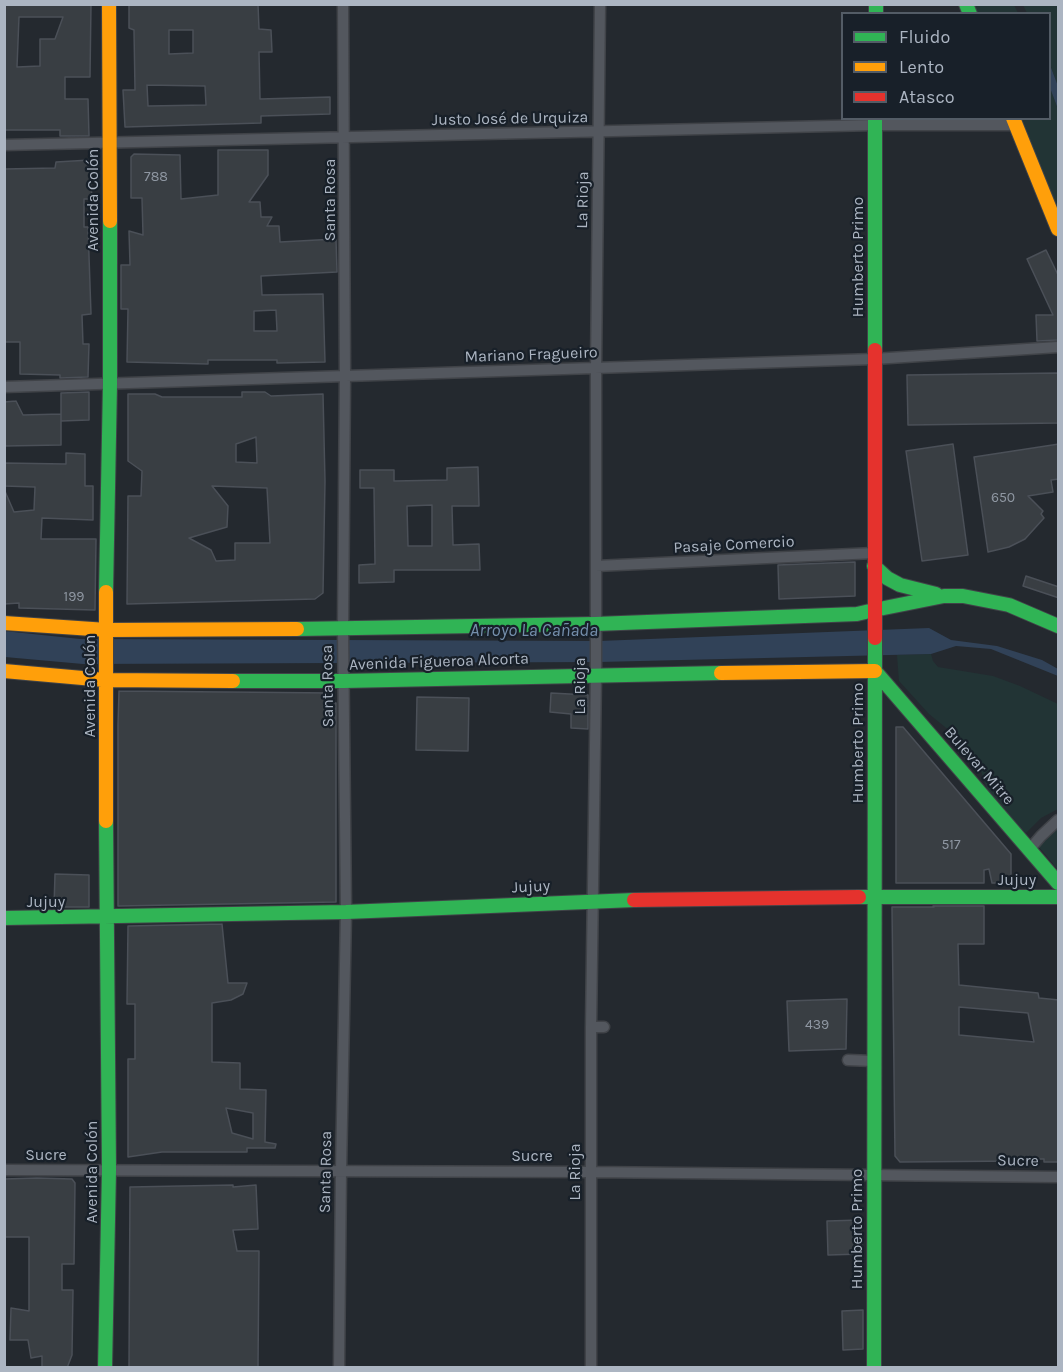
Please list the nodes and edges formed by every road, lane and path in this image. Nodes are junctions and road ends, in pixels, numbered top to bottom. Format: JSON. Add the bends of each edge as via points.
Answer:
{"nodes":[{"id":1,"x":109,"y":4,"type":"edge"},
{"id":2,"x":343,"y":4,"type":"edge"},
{"id":3,"x":600,"y":4,"type":"edge"},
{"id":4,"x":875,"y":122,"type":"edge"},
{"id":5,"x":1014,"y":122,"type":"edge"},
{"id":6,"x":599,"y":133,"type":"junction"},
{"id":7,"x":345,"y":137,"type":"junction"},
{"id":8,"x":110,"y":143,"type":"junction"},
{"id":9,"x":4,"y":145,"type":"edge"},
{"id":10,"x":1059,"y":229,"type":"edge"},
{"id":11,"x":1059,"y":347,"type":"edge"},
{"id":12,"x":874,"y":359,"type":"junction"},
{"id":13,"x":596,"y":368,"type":"junction"},
{"id":14,"x":345,"y":376,"type":"junction"},
{"id":15,"x":110,"y":384,"type":"junction"},
{"id":16,"x":4,"y":387,"type":"edge"},
{"id":17,"x":874,"y":560,"type":"junction"},
{"id":18,"x":596,"y":566,"type":"junction"},
{"id":19,"x":944,"y":596,"type":"junction"},
{"id":20,"x":874,"y":610,"type":"junction"},
{"id":21,"x":4,"y":623,"type":"edge"},
{"id":22,"x":1053,"y":623,"type":"edge"},
{"id":23,"x":595,"y":624,"type":"junction"},
{"id":24,"x":342,"y":629,"type":"junction"},
{"id":25,"x":107,"y":630,"type":"junction"},
{"id":26,"x":4,"y":671,"type":"edge"},
{"id":27,"x":875,"y":671,"type":"junction"},
{"id":28,"x":596,"y":674,"type":"junction"},
{"id":29,"x":105,"y":680,"type":"junction"},
{"id":30,"x":343,"y":681,"type":"junction"},
{"id":31,"x":1059,"y":820,"type":"edge"},
{"id":32,"x":1029,"y":850,"type":"junction"},
{"id":33,"x":1059,"y":883,"type":"edge"},
{"id":34,"x":873,"y":897,"type":"junction"},
{"id":35,"x":1059,"y":897,"type":"edge"},
{"id":36,"x":592,"y":901,"type":"junction"},
{"id":37,"x":346,"y":912,"type":"junction"},
{"id":38,"x":4,"y":918,"type":"edge"},
{"id":39,"x":107,"y":918,"type":"junction"},
{"id":40,"x":591,"y":1027,"type":"junction"},
{"id":41,"x":604,"y":1027,"type":"dead end"},
{"id":42,"x":848,"y":1060,"type":"dead end"},
{"id":43,"x":873,"y":1060,"type":"junction"},
{"id":44,"x":4,"y":1170,"type":"edge"},
{"id":45,"x":109,"y":1170,"type":"junction"},
{"id":46,"x":341,"y":1170,"type":"junction"},
{"id":47,"x":590,"y":1172,"type":"junction"},
{"id":48,"x":873,"y":1175,"type":"junction"},
{"id":49,"x":1059,"y":1177,"type":"edge"},
{"id":50,"x":105,"y":1368,"type":"edge"},
{"id":51,"x":339,"y":1368,"type":"edge"},
{"id":52,"x":591,"y":1368,"type":"edge"},
{"id":53,"x":874,"y":1368,"type":"edge"}],
"edges":[{"from":1,"to":8,"type":"main road","name":"Avenida Colón"},
{"from":2,"to":7,"type":"street","name":"Santa Rosa"},
{"from":3,"to":6,"type":"street","name":"La Rioja"},
{"from":4,"to":5,"type":"street","name":"Justo José de Urquiza"},
{"from":4,"to":6,"type":"street","name":"Justo José de Urquiza"},
{"from":4,"to":12,"type":"main road","name":"Humberto Primo"},
{"from":5,"to":10,"type":"main road"},
{"from":6,"to":7,"type":"street","name":"Justo José de Urquiza"},
{"from":6,"to":13,"type":"street","name":"La Rioja"},
{"from":7,"to":8,"type":"street","name":"Justo José de Urquiza"},
{"from":7,"to":14,"type":"street","name":"Santa Rosa"},
{"from":8,"to":9,"type":"street","name":"Justo José de Urquiza"},
{"from":8,"to":15,"type":"main road","name":"Avenida Colón"},
{"from":11,"to":12,"type":"street","name":"Mariano Fragueiro"},
{"from":12,"to":13,"type":"street","name":"Mariano Fragueiro"},
{"from":12,"to":17,"type":"main road","name":"Humberto Primo"},
{"from":13,"to":14,"type":"street","name":"Mariano Fragueiro"},
{"from":13,"to":18,"type":"street","name":"La Rioja"},
{"from":14,"to":15,"type":"street","name":"Mariano Fragueiro"},
{"from":14,"to":24,"type":"street","name":"Santa Rosa"},
{"from":15,"to":16,"type":"street","name":"Mariano Fragueiro"},
{"from":15,"to":25,"type":"main road","name":"Avenida Colón"},
{"from":17,"to":18,"type":"street","name":"Pasaje Comercio"},
{"from":17,"to":19,"type":"main road","via":[[887,578],[900,585]]},
{"from":17,"to":20,"type":"main road","name":"Humberto Primo"},
{"from":18,"to":23,"type":"street","name":"La Rioja"},
{"from":19,"to":20,"type":"main road","name":"Avenida Figueroa Alcorta"},
{"from":19,"to":22,"type":"main road","via":[[996,601]]},
{"from":20,"to":23,"type":"main road","name":"Avenida Figueroa Alcorta","via":[[857,614]]},
{"from":20,"to":27,"type":"main road","name":"Humberto Primo"},
{"from":21,"to":25,"type":"main road","name":"Avenida Figueroa Alcorta"},
{"from":23,"to":24,"type":"main road","name":"Avenida Figueroa Alcorta"},
{"from":23,"to":28,"type":"street","name":"La Rioja"},
{"from":24,"to":25,"type":"main road","name":"Avenida Figueroa Alcorta"},
{"from":24,"to":30,"type":"street","name":"Santa Rosa"},
{"from":25,"to":29,"type":"main road","name":"Avenida Colón"},
{"from":26,"to":29,"type":"main road","name":"Avenida Figueroa Alcorta"},
{"from":27,"to":28,"type":"main road","name":"Avenida Figueroa Alcorta"},
{"from":27,"to":32,"type":"main road","name":"Bulevar Mitre"},
{"from":27,"to":34,"type":"main road","name":"Humberto Primo"},
{"from":28,"to":30,"type":"main road","name":"Avenida Figueroa Alcorta"},
{"from":28,"to":36,"type":"street","name":"La Rioja"},
{"from":29,"to":30,"type":"main road","name":"Avenida Figueroa Alcorta"},
{"from":29,"to":39,"type":"main road","name":"Avenida Colón"},
{"from":30,"to":37,"type":"street","name":"Santa Rosa"},
{"from":31,"to":32,"type":"street"},
{"from":32,"to":33,"type":"main road","name":"Bulevar Mitre"},
{"from":34,"to":35,"type":"main road","name":"Jujuy"},
{"from":34,"to":36,"type":"main road","name":"Jujuy"},
{"from":34,"to":43,"type":"main road","name":"Humberto Primo"},
{"from":36,"to":37,"type":"main road","name":"Jujuy"},
{"from":36,"to":40,"type":"street","name":"La Rioja"},
{"from":37,"to":39,"type":"main road","name":"Jujuy"},
{"from":37,"to":46,"type":"street","name":"Santa Rosa"},
{"from":38,"to":39,"type":"main road","name":"Jujuy"},
{"from":39,"to":45,"type":"main road","name":"Avenida Colón"},
{"from":40,"to":41,"type":"street"},
{"from":40,"to":47,"type":"street","name":"La Rioja"},
{"from":42,"to":43,"type":"street"},
{"from":43,"to":48,"type":"main road","name":"Humberto Primo"},
{"from":44,"to":45,"type":"street","name":"Sucre"},
{"from":45,"to":46,"type":"street","name":"Sucre"},
{"from":45,"to":50,"type":"main road","name":"Avenida Colón"},
{"from":46,"to":47,"type":"street","name":"Sucre"},
{"from":46,"to":51,"type":"street","name":"Santa Rosa"},
{"from":47,"to":48,"type":"street","name":"Sucre"},
{"from":47,"to":52,"type":"street","name":"La Rioja"},
{"from":48,"to":49,"type":"street","name":"Sucre"},
{"from":48,"to":53,"type":"main road","name":"Humberto Primo"}]}
